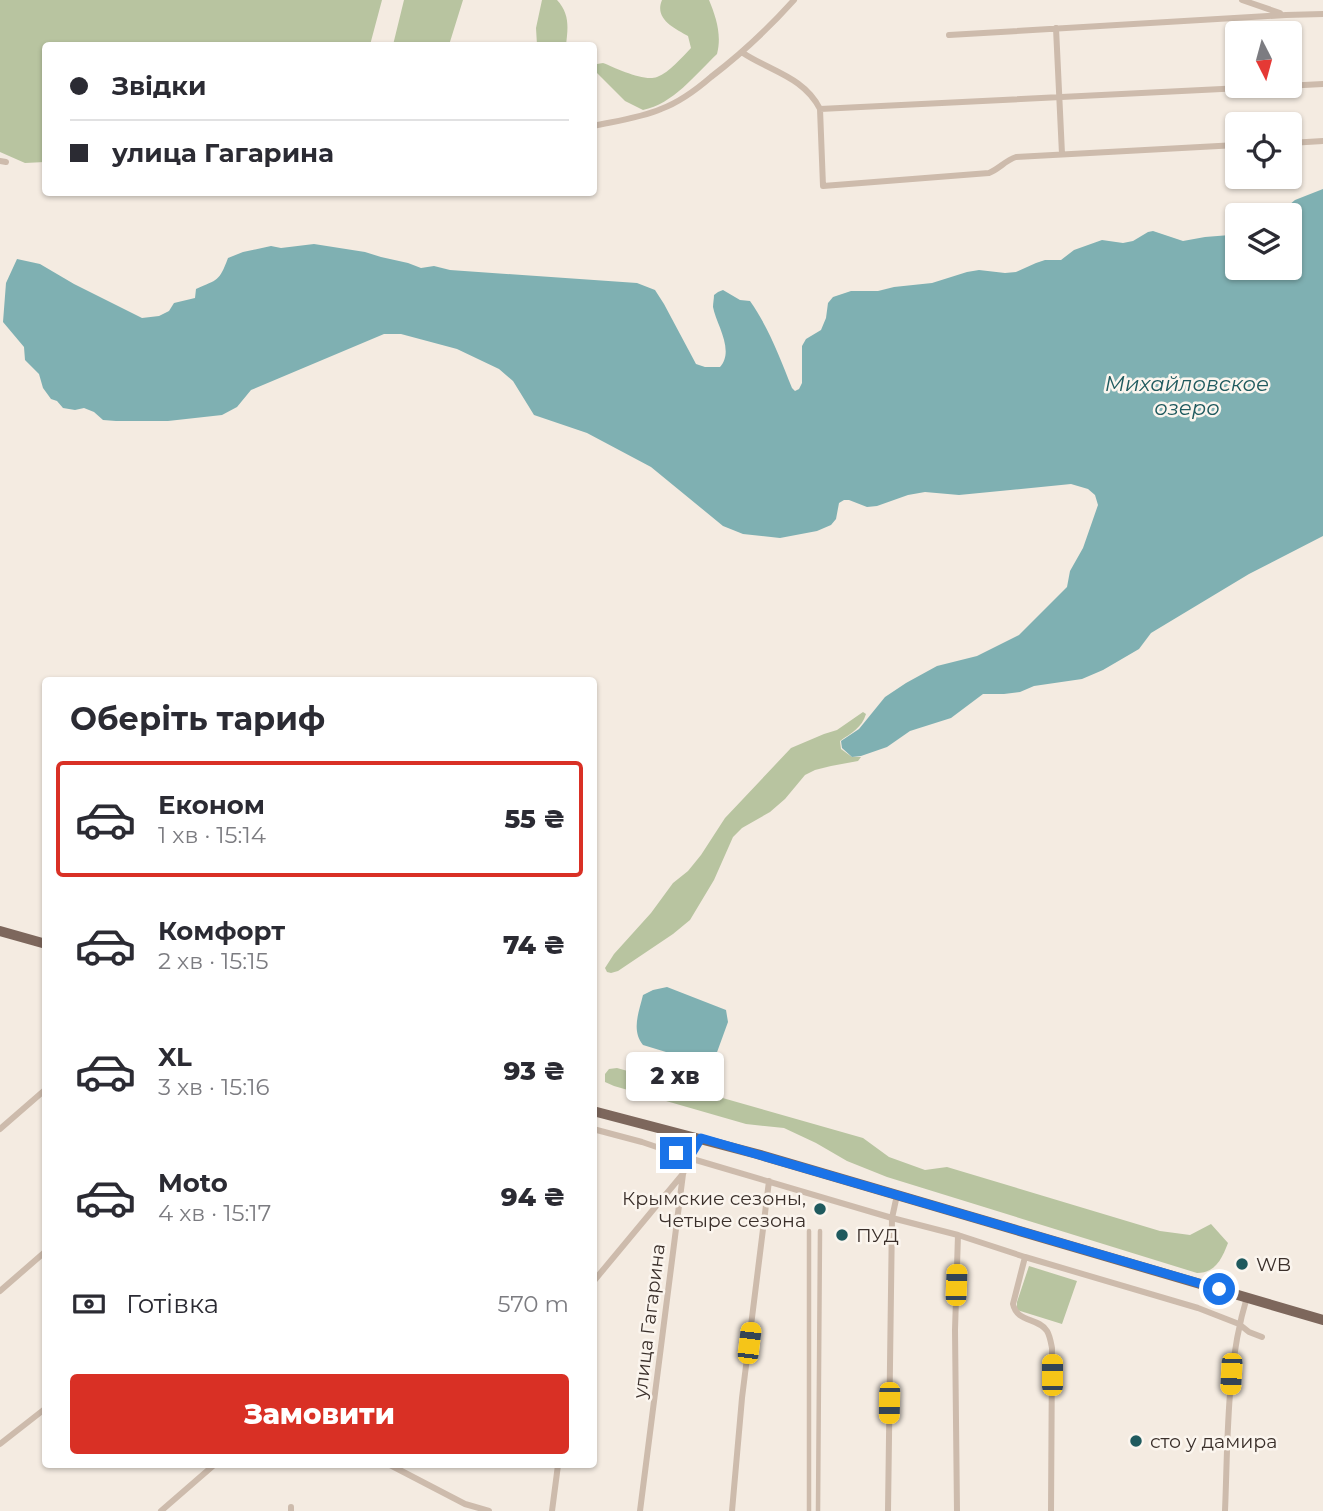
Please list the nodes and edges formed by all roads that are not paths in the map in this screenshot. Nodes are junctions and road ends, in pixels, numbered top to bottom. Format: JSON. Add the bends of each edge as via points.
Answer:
{"nodes":[{"id":1,"x":794,"y":0,"type":"edge"},
{"id":2,"x":1242,"y":0,"type":"edge"},
{"id":3,"x":1323,"y":14,"type":"edge"},
{"id":4,"x":1286,"y":15,"type":"junction"},
{"id":5,"x":1056,"y":28,"type":"junction"},
{"id":6,"x":948,"y":35,"type":"dead end"},
{"id":7,"x":743,"y":53,"type":"junction"},
{"id":8,"x":1323,"y":84,"type":"edge"},
{"id":9,"x":1059,"y":97,"type":"junction"},
{"id":10,"x":820,"y":109,"type":"junction"},
{"id":11,"x":597,"y":125,"type":"edge"},
{"id":12,"x":1323,"y":141,"type":"edge"},
{"id":13,"x":1302,"y":142,"type":"edge"},
{"id":14,"x":1225,"y":146,"type":"edge"},
{"id":15,"x":1062,"y":154,"type":"junction"},
{"id":16,"x":0,"y":931,"type":"edge"},
{"id":17,"x":42,"y":943,"type":"edge"},
{"id":18,"x":42,"y":1092,"type":"edge"},
{"id":19,"x":597,"y":1112,"type":"edge"},
{"id":20,"x":0,"y":1129,"type":"edge"},
{"id":21,"x":597,"y":1130,"type":"edge"},
{"id":22,"x":701,"y":1138,"type":"junction"},
{"id":23,"x":689,"y":1158,"type":"junction"},
{"id":24,"x":684,"y":1174,"type":"junction"},
{"id":25,"x":769,"y":1181,"type":"junction"},
{"id":26,"x":897,"y":1195,"type":"junction"},
{"id":27,"x":892,"y":1218,"type":"junction"},
{"id":28,"x":809,"y":1231,"type":"dead end"},
{"id":29,"x":820,"y":1231,"type":"dead end"},
{"id":30,"x":958,"y":1235,"type":"junction"},
{"id":31,"x":42,"y":1254,"type":"edge"},
{"id":32,"x":1025,"y":1257,"type":"junction"},
{"id":33,"x":809,"y":1258,"type":"junction"},
{"id":34,"x":820,"y":1258,"type":"junction"},
{"id":35,"x":597,"y":1277,"type":"edge"},
{"id":36,"x":0,"y":1290,"type":"edge"},
{"id":37,"x":1247,"y":1297,"type":"junction"},
{"id":38,"x":1323,"y":1320,"type":"edge"},
{"id":39,"x":1239,"y":1324,"type":"junction"},
{"id":40,"x":1262,"y":1338,"type":"dead end"},
{"id":41,"x":809,"y":1339,"type":"junction"},
{"id":42,"x":819,"y":1339,"type":"junction"},
{"id":43,"x":42,"y":1411,"type":"edge"},
{"id":44,"x":0,"y":1444,"type":"edge"},
{"id":45,"x":211,"y":1468,"type":"edge"},
{"id":46,"x":558,"y":1468,"type":"edge"},
{"id":47,"x":405,"y":1469,"type":"edge"},
{"id":48,"x":161,"y":1511,"type":"edge"},
{"id":49,"x":489,"y":1511,"type":"edge"},
{"id":50,"x":552,"y":1511,"type":"edge"},
{"id":51,"x":640,"y":1511,"type":"edge"},
{"id":52,"x":732,"y":1511,"type":"edge"},
{"id":53,"x":809,"y":1511,"type":"edge"},
{"id":54,"x":818,"y":1511,"type":"edge"},
{"id":55,"x":888,"y":1511,"type":"edge"},
{"id":56,"x":957,"y":1511,"type":"edge"},
{"id":57,"x":1051,"y":1511,"type":"edge"},
{"id":58,"x":1225,"y":1511,"type":"edge"}],
"edges":[{"from":1,"to":7,"type":"street"},
{"from":2,"to":4,"type":"street"},
{"from":3,"to":4,"type":"street"},
{"from":4,"to":5,"type":"street"},
{"from":5,"to":6,"type":"street"},
{"from":5,"to":9,"type":"street"},
{"from":7,"to":10,"type":"street","via":[[802,86]]},
{"from":7,"to":11,"type":"street","via":[[679,101],[644,115]]},
{"from":8,"to":9,"type":"street"},
{"from":9,"to":10,"type":"street"},
{"from":9,"to":15,"type":"street"},
{"from":10,"to":15,"type":"street","via":[[822,186],[989,173],[1016,157]]},
{"from":12,"to":13,"type":"street"},
{"from":14,"to":15,"type":"street"},
{"from":16,"to":17,"type":"main road"},
{"from":18,"to":20,"type":"street"},
{"from":19,"to":22,"type":"main road"},
{"from":21,"to":23,"type":"street"},
{"from":22,"to":23,"type":"street","name":"улица Гагарина"},
{"from":22,"to":26,"type":"main road"},
{"from":23,"to":24,"type":"street","name":"улица Гагарина"},
{"from":23,"to":25,"type":"street"},
{"from":24,"to":35,"type":"street"},
{"from":24,"to":51,"type":"street","name":"улица Гагарина"},
{"from":25,"to":27,"type":"street"},
{"from":25,"to":52,"type":"street"},
{"from":26,"to":27,"type":"street"},
{"from":26,"to":37,"type":"main road"},
{"from":27,"to":30,"type":"street"},
{"from":27,"to":55,"type":"street"},
{"from":28,"to":33,"type":"street"},
{"from":29,"to":34,"type":"street"},
{"from":30,"to":32,"type":"street"},
{"from":30,"to":56,"type":"street"},
{"from":31,"to":36,"type":"street"},
{"from":32,"to":39,"type":"street"},
{"from":32,"to":57,"type":"street","via":[[1015,1311],[1047,1330],[1052,1348]]},
{"from":33,"to":34,"type":"street"},
{"from":33,"to":41,"type":"street"},
{"from":34,"to":42,"type":"street"},
{"from":37,"to":38,"type":"main road"},
{"from":37,"to":39,"type":"street"},
{"from":39,"to":40,"type":"street"},
{"from":39,"to":58,"type":"street","via":[[1231,1374]]},
{"from":41,"to":42,"type":"street"},
{"from":41,"to":53,"type":"street"},
{"from":42,"to":54,"type":"street"},
{"from":43,"to":44,"type":"street"},
{"from":45,"to":48,"type":"street"},
{"from":46,"to":50,"type":"street"},
{"from":47,"to":49,"type":"street","via":[[465,1504]]}]}
